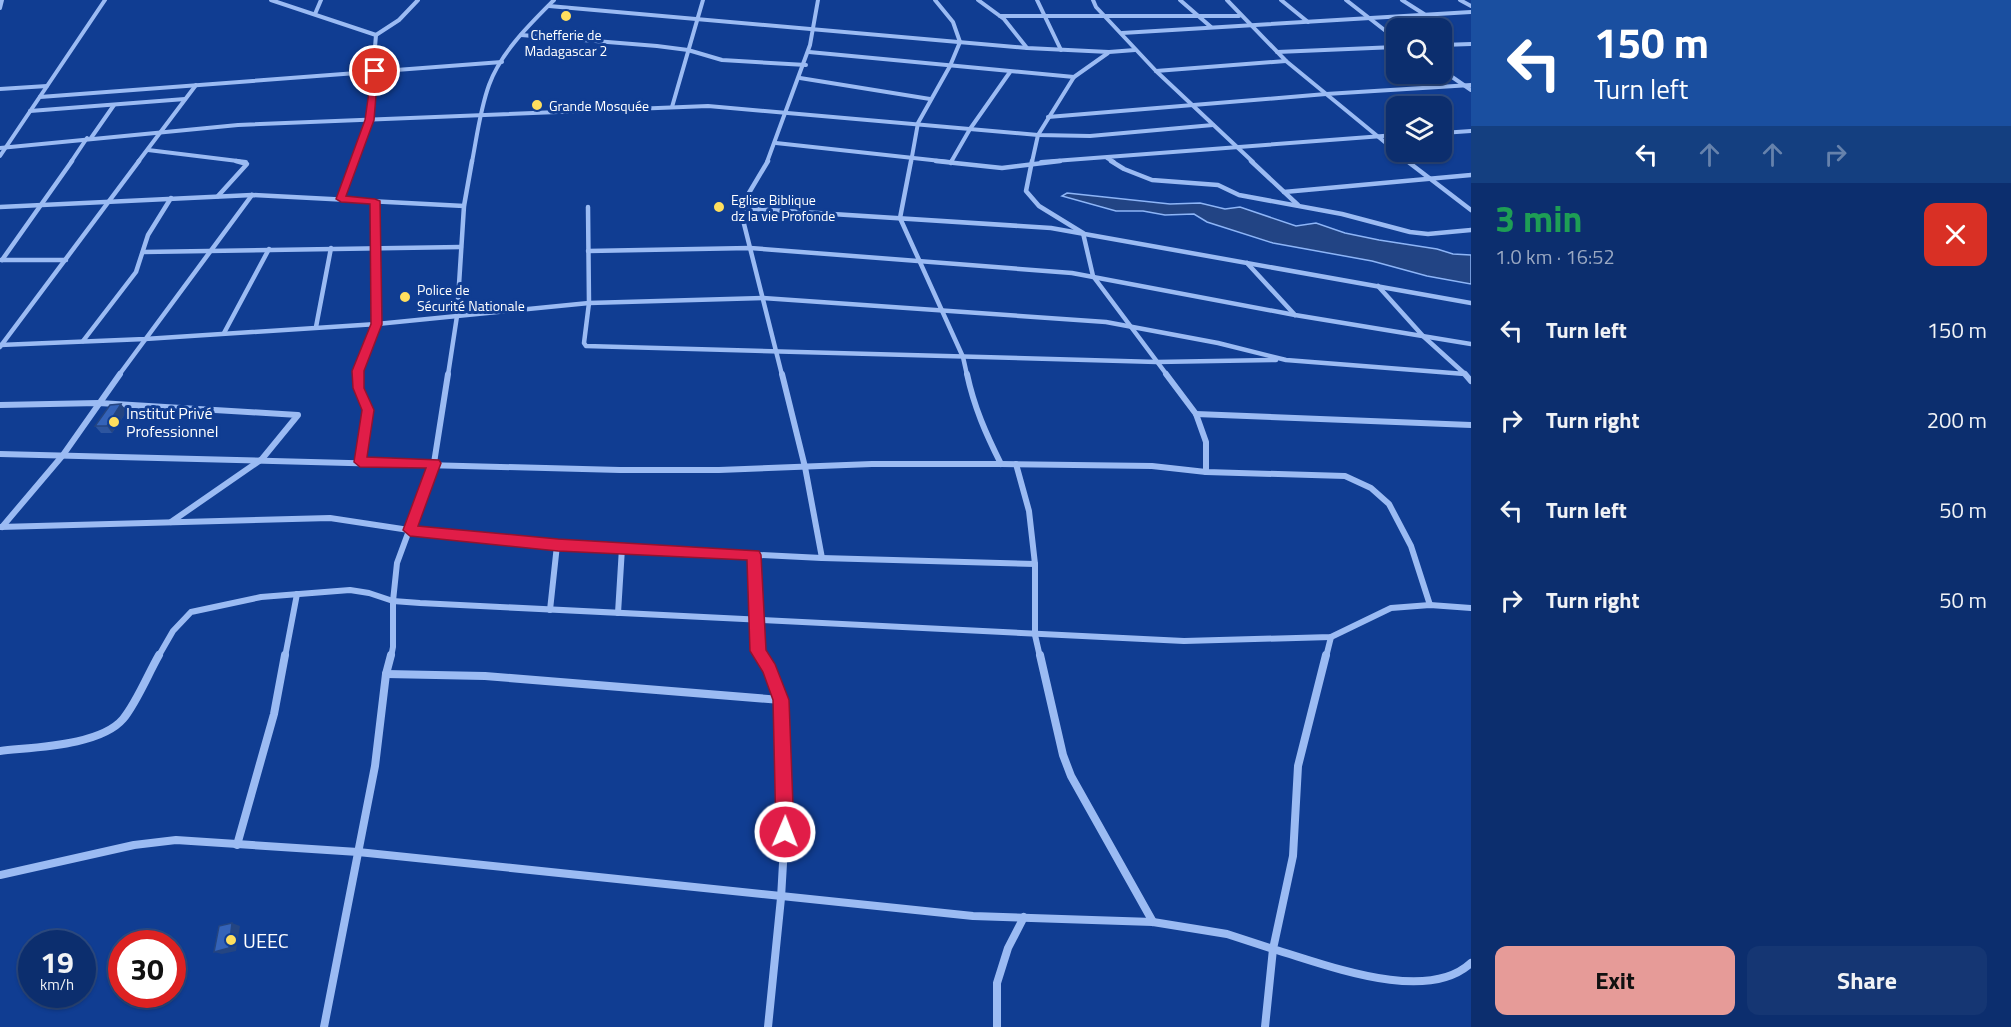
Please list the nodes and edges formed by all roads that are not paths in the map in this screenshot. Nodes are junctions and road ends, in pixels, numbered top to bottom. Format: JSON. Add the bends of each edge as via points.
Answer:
{"nodes":[{"id":1,"x":3,"y":0,"type":"edge"},
{"id":2,"x":105,"y":0,"type":"edge"},
{"id":3,"x":271,"y":0,"type":"edge"},
{"id":4,"x":321,"y":0,"type":"edge"},
{"id":5,"x":417,"y":0,"type":"edge"},
{"id":6,"x":554,"y":0,"type":"edge"},
{"id":7,"x":703,"y":0,"type":"edge"},
{"id":8,"x":818,"y":0,"type":"edge"},
{"id":9,"x":934,"y":0,"type":"edge"},
{"id":10,"x":978,"y":0,"type":"edge"},
{"id":11,"x":1037,"y":0,"type":"edge"},
{"id":12,"x":1094,"y":0,"type":"edge"},
{"id":13,"x":1180,"y":0,"type":"edge"},
{"id":14,"x":1227,"y":0,"type":"edge"},
{"id":15,"x":1281,"y":0,"type":"edge"},
{"id":16,"x":1346,"y":0,"type":"edge"},
{"id":17,"x":1402,"y":0,"type":"edge"},
{"id":18,"x":1460,"y":0,"type":"edge"},
{"id":19,"x":549,"y":6,"type":"junction"},
{"id":20,"x":1471,"y":6,"type":"edge"},
{"id":21,"x":0,"y":8,"type":"edge"},
{"id":22,"x":1471,"y":12,"type":"edge"},
{"id":23,"x":1424,"y":14,"type":"junction"},
{"id":24,"x":315,"y":15,"type":"junction"},
{"id":25,"x":1000,"y":16,"type":"junction"},
{"id":26,"x":1046,"y":16,"type":"junction"},
{"id":27,"x":1239,"y":16,"type":"junction"},
{"id":28,"x":1107,"y":17,"type":"junction"},
{"id":29,"x":1200,"y":17,"type":"junction"},
{"id":30,"x":1367,"y":18,"type":"junction"},
{"id":31,"x":696,"y":20,"type":"junction"},
{"id":32,"x":1308,"y":22,"type":"junction"},
{"id":33,"x":1248,"y":25,"type":"junction"},
{"id":34,"x":1211,"y":27,"type":"junction"},
{"id":35,"x":816,"y":29,"type":"junction"},
{"id":36,"x":1386,"y":32,"type":"edge"},
{"id":37,"x":1122,"y":33,"type":"junction"},
{"id":38,"x":376,"y":35,"type":"junction"},
{"id":39,"x":521,"y":35,"type":"junction"},
{"id":40,"x":960,"y":42,"type":"junction"},
{"id":41,"x":1471,"y":44,"type":"edge"},
{"id":42,"x":1452,"y":45,"type":"edge"},
{"id":43,"x":1386,"y":47,"type":"edge"},
{"id":44,"x":1028,"y":48,"type":"junction"},
{"id":45,"x":688,"y":50,"type":"junction"},
{"id":46,"x":1061,"y":50,"type":"junction"},
{"id":47,"x":1135,"y":50,"type":"junction"},
{"id":48,"x":810,"y":52,"type":"junction"},
{"id":49,"x":1109,"y":52,"type":"junction"},
{"id":50,"x":1276,"y":52,"type":"junction"},
{"id":51,"x":1286,"y":61,"type":"junction"},
{"id":52,"x":502,"y":62,"type":"junction"},
{"id":53,"x":806,"y":65,"type":"junction"},
{"id":54,"x":950,"y":66,"type":"junction"},
{"id":55,"x":375,"y":71,"type":"junction"},
{"id":56,"x":1156,"y":71,"type":"junction"},
{"id":57,"x":1010,"y":72,"type":"junction"},
{"id":58,"x":1074,"y":77,"type":"junction"},
{"id":59,"x":1452,"y":77,"type":"edge"},
{"id":60,"x":800,"y":78,"type":"junction"},
{"id":61,"x":196,"y":85,"type":"junction"},
{"id":62,"x":1471,"y":85,"type":"edge"},
{"id":63,"x":46,"y":86,"type":"junction"},
{"id":64,"x":1464,"y":86,"type":"junction"},
{"id":65,"x":0,"y":89,"type":"edge"},
{"id":66,"x":1471,"y":90,"type":"edge"},
{"id":67,"x":1326,"y":94,"type":"junction"},
{"id":68,"x":40,"y":97,"type":"junction"},
{"id":69,"x":185,"y":99,"type":"junction"},
{"id":70,"x":930,"y":99,"type":"junction"},
{"id":71,"x":114,"y":105,"type":"junction"},
{"id":72,"x":1193,"y":106,"type":"junction"},
{"id":73,"x":672,"y":107,"type":"junction"},
{"id":74,"x":30,"y":111,"type":"junction"},
{"id":75,"x":784,"y":112,"type":"junction"},
{"id":76,"x":480,"y":117,"type":"junction"},
{"id":77,"x":1048,"y":117,"type":"junction"},
{"id":78,"x":369,"y":120,"type":"junction"},
{"id":79,"x":918,"y":123,"type":"junction"},
{"id":80,"x":1213,"y":124,"type":"junction"},
{"id":81,"x":970,"y":129,"type":"junction"},
{"id":82,"x":1471,"y":131,"type":"edge"},
{"id":83,"x":160,"y":132,"type":"junction"},
{"id":84,"x":1452,"y":132,"type":"edge"},
{"id":85,"x":1038,"y":135,"type":"junction"},
{"id":86,"x":1377,"y":136,"type":"junction"},
{"id":87,"x":1386,"y":136,"type":"edge"},
{"id":88,"x":89,"y":138,"type":"junction"},
{"id":89,"x":776,"y":143,"type":"junction"},
{"id":90,"x":7,"y":147,"type":"junction"},
{"id":91,"x":0,"y":148,"type":"edge"},
{"id":92,"x":1238,"y":148,"type":"junction"},
{"id":93,"x":148,"y":150,"type":"junction"},
{"id":94,"x":0,"y":156,"type":"edge"},
{"id":95,"x":1106,"y":158,"type":"junction"},
{"id":96,"x":911,"y":159,"type":"junction"},
{"id":97,"x":951,"y":163,"type":"junction"},
{"id":98,"x":1031,"y":163,"type":"junction"},
{"id":99,"x":1471,"y":175,"type":"edge"},
{"id":100,"x":1427,"y":179,"type":"junction"},
{"id":101,"x":1284,"y":192,"type":"junction"},
{"id":102,"x":252,"y":195,"type":"junction"},
{"id":103,"x":218,"y":196,"type":"junction"},
{"id":104,"x":171,"y":198,"type":"junction"},
{"id":105,"x":341,"y":199,"type":"junction"},
{"id":106,"x":112,"y":200,"type":"junction"},
{"id":107,"x":375,"y":201,"type":"junction"},
{"id":108,"x":43,"y":204,"type":"junction"},
{"id":109,"x":464,"y":206,"type":"junction"},
{"id":110,"x":1299,"y":206,"type":"junction"},
{"id":111,"x":0,"y":207,"type":"edge"},
{"id":112,"x":588,"y":207,"type":"dead end"},
{"id":113,"x":740,"y":208,"type":"junction"},
{"id":114,"x":1471,"y":210,"type":"edge"},
{"id":115,"x":900,"y":218,"type":"junction"},
{"id":116,"x":1471,"y":230,"type":"edge"},
{"id":117,"x":1083,"y":233,"type":"junction"},
{"id":118,"x":376,"y":247,"type":"junction"},
{"id":119,"x":332,"y":248,"type":"junction"},
{"id":120,"x":461,"y":248,"type":"junction"},
{"id":121,"x":750,"y":248,"type":"junction"},
{"id":122,"x":212,"y":249,"type":"junction"},
{"id":123,"x":269,"y":249,"type":"junction"},
{"id":124,"x":588,"y":251,"type":"junction"},
{"id":125,"x":143,"y":252,"type":"junction"},
{"id":126,"x":1,"y":260,"type":"edge"},
{"id":127,"x":66,"y":260,"type":"junction"},
{"id":128,"x":920,"y":261,"type":"junction"},
{"id":129,"x":1246,"y":262,"type":"junction"},
{"id":130,"x":1093,"y":276,"type":"junction"},
{"id":131,"x":1378,"y":286,"type":"junction"},
{"id":132,"x":763,"y":298,"type":"junction"},
{"id":133,"x":589,"y":303,"type":"junction"},
{"id":134,"x":1471,"y":303,"type":"edge"},
{"id":135,"x":944,"y":311,"type":"junction"},
{"id":136,"x":1295,"y":315,"type":"junction"},
{"id":137,"x":457,"y":316,"type":"junction"},
{"id":138,"x":377,"y":324,"type":"junction"},
{"id":139,"x":1132,"y":326,"type":"junction"},
{"id":140,"x":316,"y":327,"type":"junction"},
{"id":141,"x":224,"y":333,"type":"junction"},
{"id":142,"x":1423,"y":336,"type":"junction"},
{"id":143,"x":145,"y":339,"type":"junction"},
{"id":144,"x":83,"y":341,"type":"junction"},
{"id":145,"x":1471,"y":344,"type":"edge"},
{"id":146,"x":1,"y":346,"type":"edge"},
{"id":147,"x":777,"y":351,"type":"junction"},
{"id":148,"x":963,"y":357,"type":"junction"},
{"id":149,"x":1286,"y":360,"type":"junction"},
{"id":150,"x":1157,"y":362,"type":"junction"},
{"id":151,"x":1464,"y":374,"type":"junction"},
{"id":152,"x":1471,"y":381,"type":"edge"},
{"id":153,"x":99,"y":403,"type":"junction"},
{"id":154,"x":0,"y":405,"type":"edge"},
{"id":155,"x":1196,"y":414,"type":"junction"},
{"id":156,"x":1471,"y":425,"type":"edge"},
{"id":157,"x":0,"y":454,"type":"edge"},
{"id":158,"x":63,"y":455,"type":"junction"},
{"id":159,"x":262,"y":459,"type":"junction"},
{"id":160,"x":360,"y":462,"type":"junction"},
{"id":161,"x":434,"y":463,"type":"junction"},
{"id":162,"x":1001,"y":464,"type":"junction"},
{"id":163,"x":1016,"y":464,"type":"junction"},
{"id":164,"x":805,"y":466,"type":"junction"},
{"id":165,"x":1206,"y":472,"type":"junction"},
{"id":166,"x":170,"y":522,"type":"junction"},
{"id":167,"x":1,"y":528,"type":"edge"},
{"id":168,"x":410,"y":530,"type":"junction"},
{"id":169,"x":558,"y":545,"type":"junction"},
{"id":170,"x":622,"y":548,"type":"junction"},
{"id":171,"x":754,"y":555,"type":"junction"},
{"id":172,"x":822,"y":558,"type":"junction"},
{"id":173,"x":1035,"y":564,"type":"junction"},
{"id":174,"x":297,"y":594,"type":"junction"},
{"id":175,"x":393,"y":601,"type":"junction"},
{"id":176,"x":1430,"y":605,"type":"junction"},
{"id":177,"x":1471,"y":608,"type":"edge"},
{"id":178,"x":550,"y":610,"type":"junction"},
{"id":179,"x":618,"y":613,"type":"junction"},
{"id":180,"x":758,"y":619,"type":"junction"},
{"id":181,"x":1035,"y":634,"type":"junction"},
{"id":182,"x":1331,"y":637,"type":"junction"},
{"id":183,"x":386,"y":674,"type":"junction"},
{"id":184,"x":781,"y":700,"type":"junction"},
{"id":185,"x":0,"y":750,"type":"edge"},
{"id":186,"x":237,"y":845,"type":"junction"},
{"id":187,"x":358,"y":852,"type":"junction"},
{"id":188,"x":0,"y":875,"type":"edge"},
{"id":189,"x":781,"y":898,"type":"junction"},
{"id":190,"x":1024,"y":917,"type":"junction"},
{"id":191,"x":1153,"y":922,"type":"junction"},
{"id":192,"x":1274,"y":949,"type":"junction"},
{"id":193,"x":1471,"y":963,"type":"edge"},
{"id":194,"x":324,"y":1027,"type":"edge"},
{"id":195,"x":768,"y":1027,"type":"edge"},
{"id":196,"x":997,"y":1027,"type":"edge"},
{"id":197,"x":1265,"y":1027,"type":"edge"}],
"edges":[{"from":1,"to":21,"type":"street"},
{"from":2,"to":63,"type":"street"},
{"from":3,"to":24,"type":"street"},
{"from":4,"to":24,"type":"street"},
{"from":5,"to":38,"type":"street","via":[[399,20]]},
{"from":6,"to":19,"type":"street"},
{"from":7,"to":31,"type":"street"},
{"from":8,"to":35,"type":"street"},
{"from":9,"to":40,"type":"street","via":[[953,22]]},
{"from":10,"to":25,"type":"street"},
{"from":11,"to":26,"type":"street"},
{"from":12,"to":28,"type":"street"},
{"from":13,"to":29,"type":"street"},
{"from":14,"to":27,"type":"street"},
{"from":15,"to":32,"type":"street"},
{"from":16,"to":30,"type":"street"},
{"from":17,"to":23,"type":"street"},
{"from":18,"to":20,"type":"street"},
{"from":19,"to":31,"type":"street"},
{"from":19,"to":39,"type":"street"},
{"from":22,"to":23,"type":"street"},
{"from":23,"to":30,"type":"street"},
{"from":24,"to":38,"type":"street"},
{"from":25,"to":26,"type":"street"},
{"from":25,"to":44,"type":"street"},
{"from":26,"to":28,"type":"street"},
{"from":26,"to":46,"type":"street"},
{"from":27,"to":29,"type":"street"},
{"from":27,"to":33,"type":"street"},
{"from":28,"to":29,"type":"street"},
{"from":28,"to":37,"type":"street"},
{"from":29,"to":34,"type":"street"},
{"from":30,"to":32,"type":"street"},
{"from":30,"to":36,"type":"street"},
{"from":31,"to":35,"type":"street"},
{"from":31,"to":45,"type":"street"},
{"from":32,"to":33,"type":"street"},
{"from":33,"to":34,"type":"street"},
{"from":33,"to":50,"type":"street"},
{"from":34,"to":37,"type":"street"},
{"from":35,"to":40,"type":"street"},
{"from":35,"to":48,"type":"street"},
{"from":37,"to":47,"type":"street"},
{"from":38,"to":55,"type":"street"},
{"from":39,"to":45,"type":"street"},
{"from":39,"to":52,"type":"street"},
{"from":40,"to":44,"type":"street"},
{"from":40,"to":54,"type":"street"},
{"from":41,"to":42,"type":"street"},
{"from":43,"to":50,"type":"street"},
{"from":44,"to":46,"type":"street"},
{"from":45,"to":53,"type":"street","via":[[738,62]]},
{"from":45,"to":73,"type":"street"},
{"from":46,"to":49,"type":"street"},
{"from":47,"to":49,"type":"street"},
{"from":47,"to":56,"type":"street"},
{"from":48,"to":53,"type":"street"},
{"from":48,"to":54,"type":"street"},
{"from":49,"to":58,"type":"street"},
{"from":50,"to":51,"type":"street"},
{"from":51,"to":56,"type":"street"},
{"from":51,"to":67,"type":"street"},
{"from":52,"to":55,"type":"street"},
{"from":52,"to":76,"type":"street","via":[[490,83]]},
{"from":53,"to":60,"type":"street"},
{"from":54,"to":57,"type":"street"},
{"from":54,"to":70,"type":"street"},
{"from":55,"to":61,"type":"street"},
{"from":55,"to":78,"type":"street"},
{"from":56,"to":72,"type":"street"},
{"from":57,"to":58,"type":"street"},
{"from":57,"to":81,"type":"street"},
{"from":58,"to":77,"type":"street"},
{"from":59,"to":64,"type":"street"},
{"from":60,"to":70,"type":"street"},
{"from":60,"to":75,"type":"street"},
{"from":61,"to":68,"type":"street"},
{"from":61,"to":69,"type":"street"},
{"from":62,"to":64,"type":"street"},
{"from":63,"to":65,"type":"street"},
{"from":63,"to":68,"type":"street"},
{"from":64,"to":66,"type":"street"},
{"from":64,"to":67,"type":"street"},
{"from":67,"to":72,"type":"street"},
{"from":67,"to":86,"type":"street"},
{"from":68,"to":74,"type":"street"},
{"from":69,"to":71,"type":"street"},
{"from":69,"to":83,"type":"street"},
{"from":70,"to":79,"type":"street"},
{"from":71,"to":74,"type":"street"},
{"from":71,"to":88,"type":"street"},
{"from":72,"to":77,"type":"street"},
{"from":72,"to":80,"type":"street"},
{"from":73,"to":75,"type":"street","via":[[740,107]]},
{"from":73,"to":76,"type":"street"},
{"from":74,"to":90,"type":"street"},
{"from":75,"to":79,"type":"street"},
{"from":75,"to":89,"type":"street"},
{"from":76,"to":78,"type":"street"},
{"from":76,"to":109,"type":"street"},
{"from":77,"to":85,"type":"street"},
{"from":78,"to":83,"type":"street"},
{"from":78,"to":105,"type":"street"},
{"from":79,"to":81,"type":"street"},
{"from":79,"to":96,"type":"street"},
{"from":80,"to":85,"type":"street","via":[[1090,136]]},
{"from":80,"to":92,"type":"street"},
{"from":81,"to":85,"type":"street"},
{"from":81,"to":97,"type":"street"},
{"from":82,"to":84,"type":"street"},
{"from":83,"to":88,"type":"street"},
{"from":83,"to":93,"type":"street"},
{"from":85,"to":98,"type":"street"},
{"from":86,"to":87,"type":"street"},
{"from":86,"to":92,"type":"street"},
{"from":86,"to":100,"type":"street"},
{"from":88,"to":90,"type":"street"},
{"from":88,"to":108,"type":"street"},
{"from":89,"to":96,"type":"street"},
{"from":89,"to":113,"type":"street"},
{"from":90,"to":91,"type":"street"},
{"from":90,"to":94,"type":"street"},
{"from":92,"to":95,"type":"street"},
{"from":92,"to":101,"type":"street"},
{"from":93,"to":103,"type":"street","via":[[246,162],[245,168]]},
{"from":93,"to":106,"type":"street"},
{"from":95,"to":98,"type":"street"},
{"from":95,"to":110,"type":"street","via":[[1152,180],[1212,184],[1239,195]]},
{"from":96,"to":97,"type":"street"},
{"from":96,"to":115,"type":"street"},
{"from":97,"to":98,"type":"street","via":[[1002,168]]},
{"from":98,"to":117,"type":"street","via":[[1028,195]]},
{"from":99,"to":100,"type":"street"},
{"from":100,"to":101,"type":"street"},
{"from":100,"to":114,"type":"street"},
{"from":101,"to":110,"type":"street"},
{"from":102,"to":103,"type":"street"},
{"from":102,"to":105,"type":"street"},
{"from":102,"to":122,"type":"street"},
{"from":103,"to":104,"type":"street"},
{"from":104,"to":106,"type":"street"},
{"from":104,"to":125,"type":"street"},
{"from":105,"to":107,"type":"street"},
{"from":106,"to":108,"type":"street"},
{"from":106,"to":127,"type":"street"},
{"from":107,"to":109,"type":"street"},
{"from":107,"to":118,"type":"street"},
{"from":108,"to":111,"type":"street"},
{"from":108,"to":126,"type":"street"},
{"from":109,"to":120,"type":"street"},
{"from":110,"to":116,"type":"street","via":[[1410,232]]},
{"from":112,"to":124,"type":"street"},
{"from":113,"to":115,"type":"street"},
{"from":113,"to":121,"type":"street"},
{"from":115,"to":117,"type":"street"},
{"from":115,"to":128,"type":"street"},
{"from":117,"to":129,"type":"street"},
{"from":117,"to":130,"type":"street"},
{"from":118,"to":119,"type":"street"},
{"from":118,"to":120,"type":"street"},
{"from":118,"to":138,"type":"street"},
{"from":119,"to":123,"type":"street"},
{"from":119,"to":140,"type":"street"},
{"from":120,"to":137,"type":"street"},
{"from":121,"to":124,"type":"street"},
{"from":121,"to":128,"type":"street"},
{"from":121,"to":132,"type":"street"},
{"from":122,"to":123,"type":"street"},
{"from":122,"to":125,"type":"street"},
{"from":122,"to":143,"type":"street"},
{"from":123,"to":141,"type":"street"},
{"from":124,"to":133,"type":"street"},
{"from":125,"to":144,"type":"street","via":[[136,272]]},
{"from":126,"to":127,"type":"street"},
{"from":127,"to":146,"type":"street"},
{"from":128,"to":130,"type":"street"},
{"from":128,"to":135,"type":"street"},
{"from":129,"to":131,"type":"street"},
{"from":129,"to":136,"type":"street"},
{"from":130,"to":136,"type":"street"},
{"from":130,"to":139,"type":"street"},
{"from":131,"to":134,"type":"street"},
{"from":131,"to":142,"type":"street"},
{"from":132,"to":133,"type":"street"},
{"from":132,"to":135,"type":"street"},
{"from":132,"to":147,"type":"street"},
{"from":133,"to":137,"type":"street"},
{"from":133,"to":147,"type":"street","via":[[586,345]]},
{"from":135,"to":139,"type":"street"},
{"from":135,"to":148,"type":"street"},
{"from":136,"to":142,"type":"street"},
{"from":137,"to":138,"type":"street"},
{"from":137,"to":161,"type":"street"},
{"from":138,"to":140,"type":"street"},
{"from":138,"to":160,"type":"street","via":[[358,371],[358,388],[368,410]]},
{"from":139,"to":149,"type":"street"},
{"from":139,"to":150,"type":"street"},
{"from":140,"to":141,"type":"street"},
{"from":141,"to":143,"type":"street"},
{"from":142,"to":145,"type":"street"},
{"from":142,"to":151,"type":"street"},
{"from":143,"to":144,"type":"street"},
{"from":143,"to":153,"type":"street"},
{"from":144,"to":146,"type":"street"},
{"from":147,"to":148,"type":"street"},
{"from":147,"to":164,"type":"street"},
{"from":148,"to":150,"type":"street"},
{"from":148,"to":162,"type":"street","via":[[973,402]]},
{"from":149,"to":150,"type":"street"},
{"from":149,"to":151,"type":"street"},
{"from":150,"to":155,"type":"street"},
{"from":151,"to":152,"type":"street"},
{"from":153,"to":154,"type":"street"},
{"from":153,"to":158,"type":"street"},
{"from":153,"to":159,"type":"street","via":[[298,415]]},
{"from":155,"to":156,"type":"street"},
{"from":155,"to":165,"type":"street","via":[[1206,442]]},
{"from":157,"to":158,"type":"street"},
{"from":158,"to":159,"type":"street"},
{"from":158,"to":167,"type":"street"},
{"from":159,"to":160,"type":"street"},
{"from":159,"to":166,"type":"street"},
{"from":160,"to":161,"type":"street"},
{"from":161,"to":164,"type":"street","via":[[620,470]]},
{"from":161,"to":168,"type":"street"},
{"from":162,"to":163,"type":"street"},
{"from":162,"to":164,"type":"street"},
{"from":163,"to":165,"type":"street","via":[[1152,466]]},
{"from":163,"to":173,"type":"street","via":[[1029,511]]},
{"from":164,"to":172,"type":"street"},
{"from":165,"to":176,"type":"street","via":[[1345,476],[1371,488],[1389,504],[1411,546]]},
{"from":166,"to":167,"type":"street"},
{"from":166,"to":168,"type":"street","via":[[330,518]]},
{"from":168,"to":169,"type":"street"},
{"from":168,"to":175,"type":"street","via":[[397,562]]},
{"from":169,"to":170,"type":"street"},
{"from":169,"to":178,"type":"street"},
{"from":170,"to":171,"type":"street"},
{"from":170,"to":179,"type":"street"},
{"from":171,"to":172,"type":"street"},
{"from":171,"to":180,"type":"street"},
{"from":172,"to":173,"type":"street"},
{"from":173,"to":181,"type":"street"},
{"from":174,"to":175,"type":"street","via":[[350,590]]},
{"from":174,"to":185,"type":"street","via":[[191,612],[173,631],[122,720],[101,734]]},
{"from":174,"to":186,"type":"street","via":[[274,714]]},
{"from":175,"to":178,"type":"street"},
{"from":175,"to":183,"type":"street","via":[[393,647]]},
{"from":176,"to":177,"type":"street"},
{"from":176,"to":182,"type":"street","via":[[1391,608]]},
{"from":178,"to":179,"type":"street"},
{"from":179,"to":180,"type":"street"},
{"from":180,"to":181,"type":"street"},
{"from":180,"to":184,"type":"street","via":[[758,651],[770,669]]},
{"from":181,"to":182,"type":"street","via":[[1184,641]]},
{"from":181,"to":191,"type":"street","via":[[1071,776]]},
{"from":182,"to":192,"type":"street","via":[[1298,766],[1293,856]]},
{"from":183,"to":184,"type":"street","via":[[442,673]]},
{"from":183,"to":187,"type":"street","via":[[375,766]]},
{"from":184,"to":189,"type":"street","via":[[786,811]]},
{"from":186,"to":187,"type":"street"},
{"from":186,"to":188,"type":"street","via":[[176,840],[134,845]]},
{"from":187,"to":189,"type":"street"},
{"from":187,"to":194,"type":"street"},
{"from":189,"to":190,"type":"street"},
{"from":189,"to":195,"type":"street"},
{"from":190,"to":191,"type":"street"},
{"from":190,"to":196,"type":"street","via":[[997,982]]},
{"from":191,"to":192,"type":"street","via":[[1227,934]]},
{"from":192,"to":193,"type":"street","via":[[1391,980],[1438,980],[1461,973]]},
{"from":192,"to":197,"type":"street"}]}
